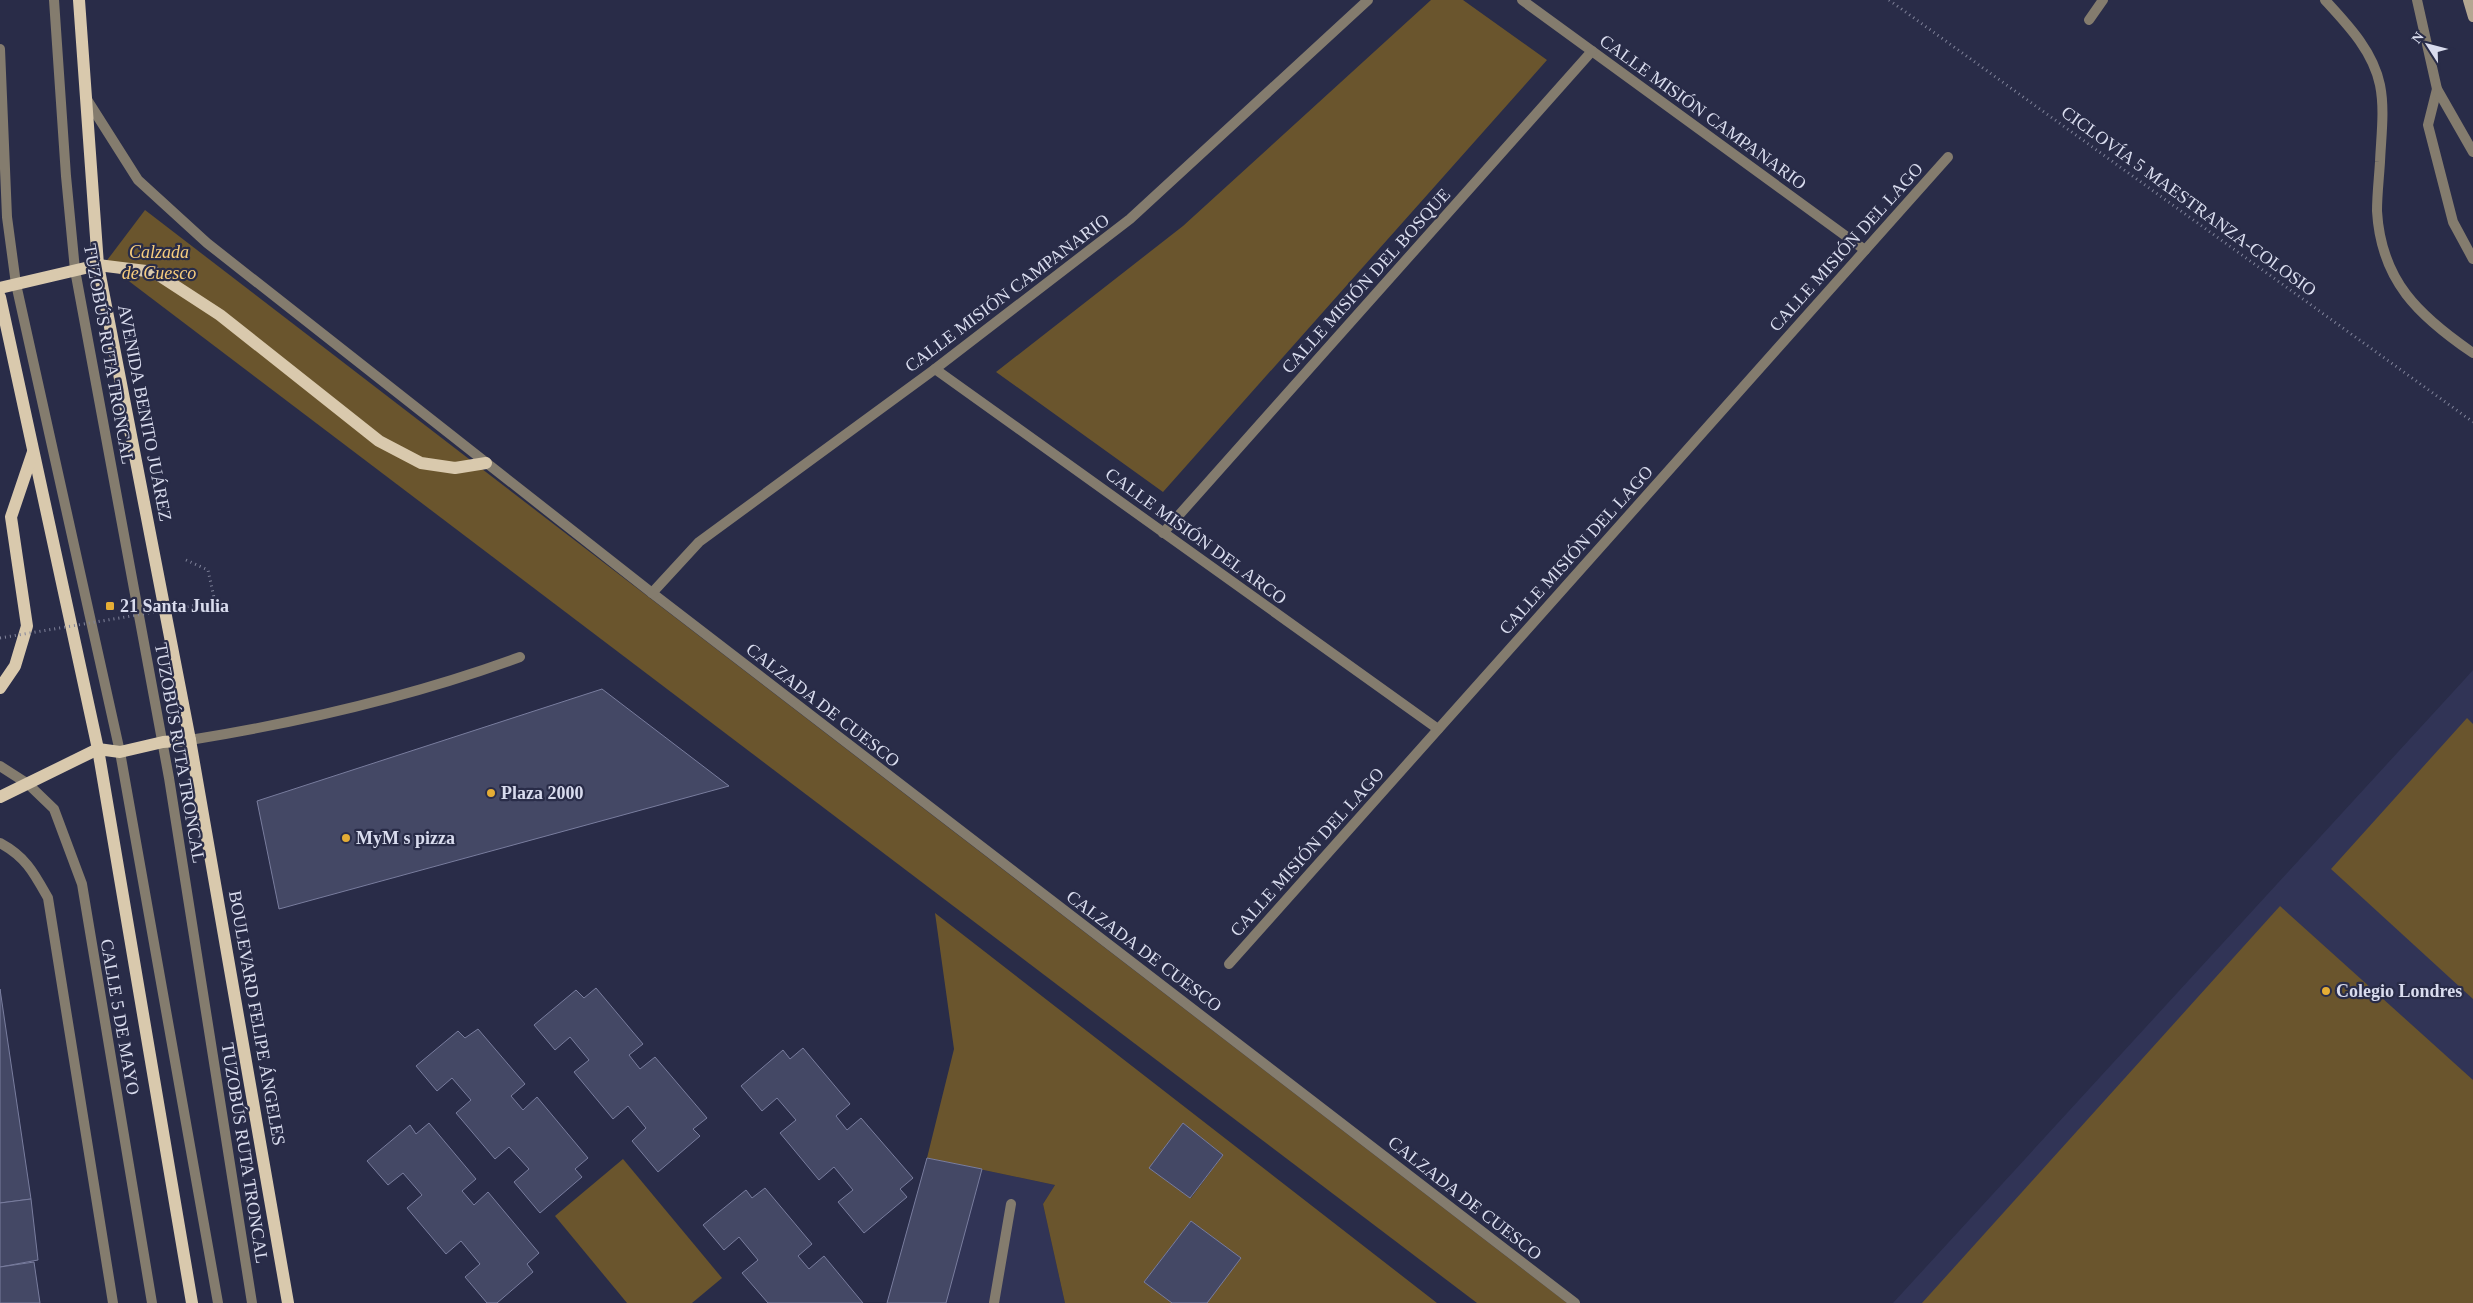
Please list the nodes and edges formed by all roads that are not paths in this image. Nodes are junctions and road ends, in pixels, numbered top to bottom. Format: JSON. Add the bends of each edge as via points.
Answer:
{"nodes":[{"id":1,"x":54,"y":0,"type":"edge"},
{"id":2,"x":79,"y":0,"type":"edge"},
{"id":3,"x":1368,"y":0,"type":"edge"},
{"id":4,"x":1522,"y":0,"type":"edge"},
{"id":5,"x":2103,"y":0,"type":"edge"},
{"id":6,"x":2326,"y":0,"type":"edge"},
{"id":7,"x":2417,"y":0,"type":"edge"},
{"id":8,"x":2468,"y":0,"type":"edge"},
{"id":9,"x":2473,"y":17,"type":"edge"},
{"id":10,"x":2089,"y":20,"type":"dead end"},
{"id":11,"x":0,"y":49,"type":"edge"},
{"id":12,"x":1592,"y":51,"type":"junction"},
{"id":13,"x":2437,"y":89,"type":"junction"},
{"id":14,"x":86,"y":97,"type":"junction"},
{"id":15,"x":2473,"y":152,"type":"edge"},
{"id":16,"x":1948,"y":157,"type":"dead end"},
{"id":17,"x":1865,"y":250,"type":"junction"},
{"id":18,"x":2473,"y":259,"type":"edge"},
{"id":19,"x":98,"y":264,"type":"junction"},
{"id":20,"x":75,"y":270,"type":"junction"},
{"id":21,"x":16,"y":284,"type":"junction"},
{"id":22,"x":0,"y":288,"type":"edge"},
{"id":23,"x":0,"y":297,"type":"edge"},
{"id":24,"x":2473,"y":353,"type":"edge"},
{"id":25,"x":935,"y":369,"type":"junction"},
{"id":26,"x":32,"y":452,"type":"junction"},
{"id":27,"x":486,"y":463,"type":"junction"},
{"id":28,"x":1164,"y":533,"type":"junction"},
{"id":29,"x":652,"y":593,"type":"junction"},
{"id":30,"x":520,"y":657,"type":"dead end"},
{"id":31,"x":0,"y":688,"type":"edge"},
{"id":32,"x":1438,"y":730,"type":"junction"},
{"id":33,"x":190,"y":740,"type":"junction"},
{"id":34,"x":163,"y":742,"type":"junction"},
{"id":35,"x":98,"y":749,"type":"junction"},
{"id":36,"x":120,"y":752,"type":"junction"},
{"id":37,"x":0,"y":766,"type":"edge"},
{"id":38,"x":28,"y":784,"type":"junction"},
{"id":39,"x":0,"y":797,"type":"edge"},
{"id":40,"x":0,"y":843,"type":"edge"},
{"id":41,"x":1229,"y":964,"type":"dead end"},
{"id":42,"x":1011,"y":1204,"type":"dead end"},
{"id":43,"x":113,"y":1303,"type":"edge"},
{"id":44,"x":152,"y":1303,"type":"edge"},
{"id":45,"x":192,"y":1303,"type":"edge"},
{"id":46,"x":218,"y":1303,"type":"edge"},
{"id":47,"x":252,"y":1303,"type":"edge"},
{"id":48,"x":288,"y":1303,"type":"edge"},
{"id":49,"x":994,"y":1303,"type":"edge"},
{"id":50,"x":1575,"y":1303,"type":"edge"}],
"edges":[{"from":1,"to":20,"type":"street","name":"TUZOBÚS RUTA TRONCAL"},
{"from":2,"to":14,"type":"main road","name":"AVENIDA BENITO JUÁREZ"},
{"from":3,"to":25,"type":"street","name":"CALLE MISIÓN CAMPANARIO","via":[[1130,219]]},
{"from":4,"to":12,"type":"street","name":"CALLE MISIÓN CAMPANARIO"},
{"from":5,"to":10,"type":"street"},
{"from":6,"to":24,"type":"street","via":[[2368,53],[2380,86],[2382,119],[2377,211],[2382,244],[2395,279],[2416,309]]},
{"from":7,"to":13,"type":"street"},
{"from":8,"to":9,"type":"main road"},
{"from":11,"to":21,"type":"street","via":[[7,217]]},
{"from":12,"to":17,"type":"street","name":"CALLE MISIÓN CAMPANARIO"},
{"from":12,"to":28,"type":"street","name":"CALLE MISIÓN DEL BOSQUE"},
{"from":13,"to":15,"type":"street"},
{"from":13,"to":18,"type":"street","via":[[2428,125],[2454,222]]},
{"from":14,"to":19,"type":"main road","name":"AVENIDA BENITO JUÁREZ"},
{"from":14,"to":27,"type":"street","name":"CALZADA DE CUESCO","via":[[138,180],[200,237]]},
{"from":16,"to":17,"type":"street","name":"CALLE MISIÓN DEL LAGO"},
{"from":17,"to":32,"type":"street","name":"CALLE MISIÓN DEL LAGO"},
{"from":19,"to":20,"type":"main road"},
{"from":19,"to":27,"type":"main road","via":[[154,272],[220,315],[379,441],[421,462],[454,468]]},
{"from":19,"to":33,"type":"main road","name":"AVENIDA BENITO JUÁREZ"},
{"from":20,"to":21,"type":"main road"},
{"from":20,"to":34,"type":"street","name":"TUZOBÚS RUTA TRONCAL"},
{"from":21,"to":22,"type":"main road"},
{"from":21,"to":36,"type":"street"},
{"from":23,"to":26,"type":"main road"},
{"from":25,"to":28,"type":"street","name":"CALLE MISIÓN DEL ARCO"},
{"from":25,"to":29,"type":"street","name":"CALLE MISIÓN CAMPANARIO","via":[[700,542]]},
{"from":26,"to":31,"type":"main road","via":[[11,516],[27,626],[15,666]]},
{"from":26,"to":35,"type":"main road"},
{"from":27,"to":29,"type":"street","name":"CALZADA DE CUESCO"},
{"from":28,"to":32,"type":"street","name":"CALLE MISIÓN DEL ARCO"},
{"from":29,"to":50,"type":"street","name":"CALZADA DE CUESCO"},
{"from":30,"to":33,"type":"street","via":[[471,675],[270,727]]},
{"from":32,"to":41,"type":"street","name":"CALLE MISIÓN DEL LAGO"},
{"from":33,"to":34,"type":"main road"},
{"from":33,"to":48,"type":"main road","name":"BOULEVARD FELIPE ÁNGELES"},
{"from":34,"to":36,"type":"main road"},
{"from":34,"to":47,"type":"street","name":"TUZOBÚS RUTA TRONCAL"},
{"from":35,"to":36,"type":"main road"},
{"from":35,"to":38,"type":"main road"},
{"from":35,"to":45,"type":"main road"},
{"from":36,"to":46,"type":"street"},
{"from":37,"to":38,"type":"street","name":"CALLE 5 DE MAYO"},
{"from":38,"to":39,"type":"main road"},
{"from":38,"to":44,"type":"street","name":"CALLE 5 DE MAYO","via":[[54,809],[82,884]]},
{"from":40,"to":43,"type":"street","via":[[18,852],[48,898]]},
{"from":42,"to":49,"type":"street"}]}
